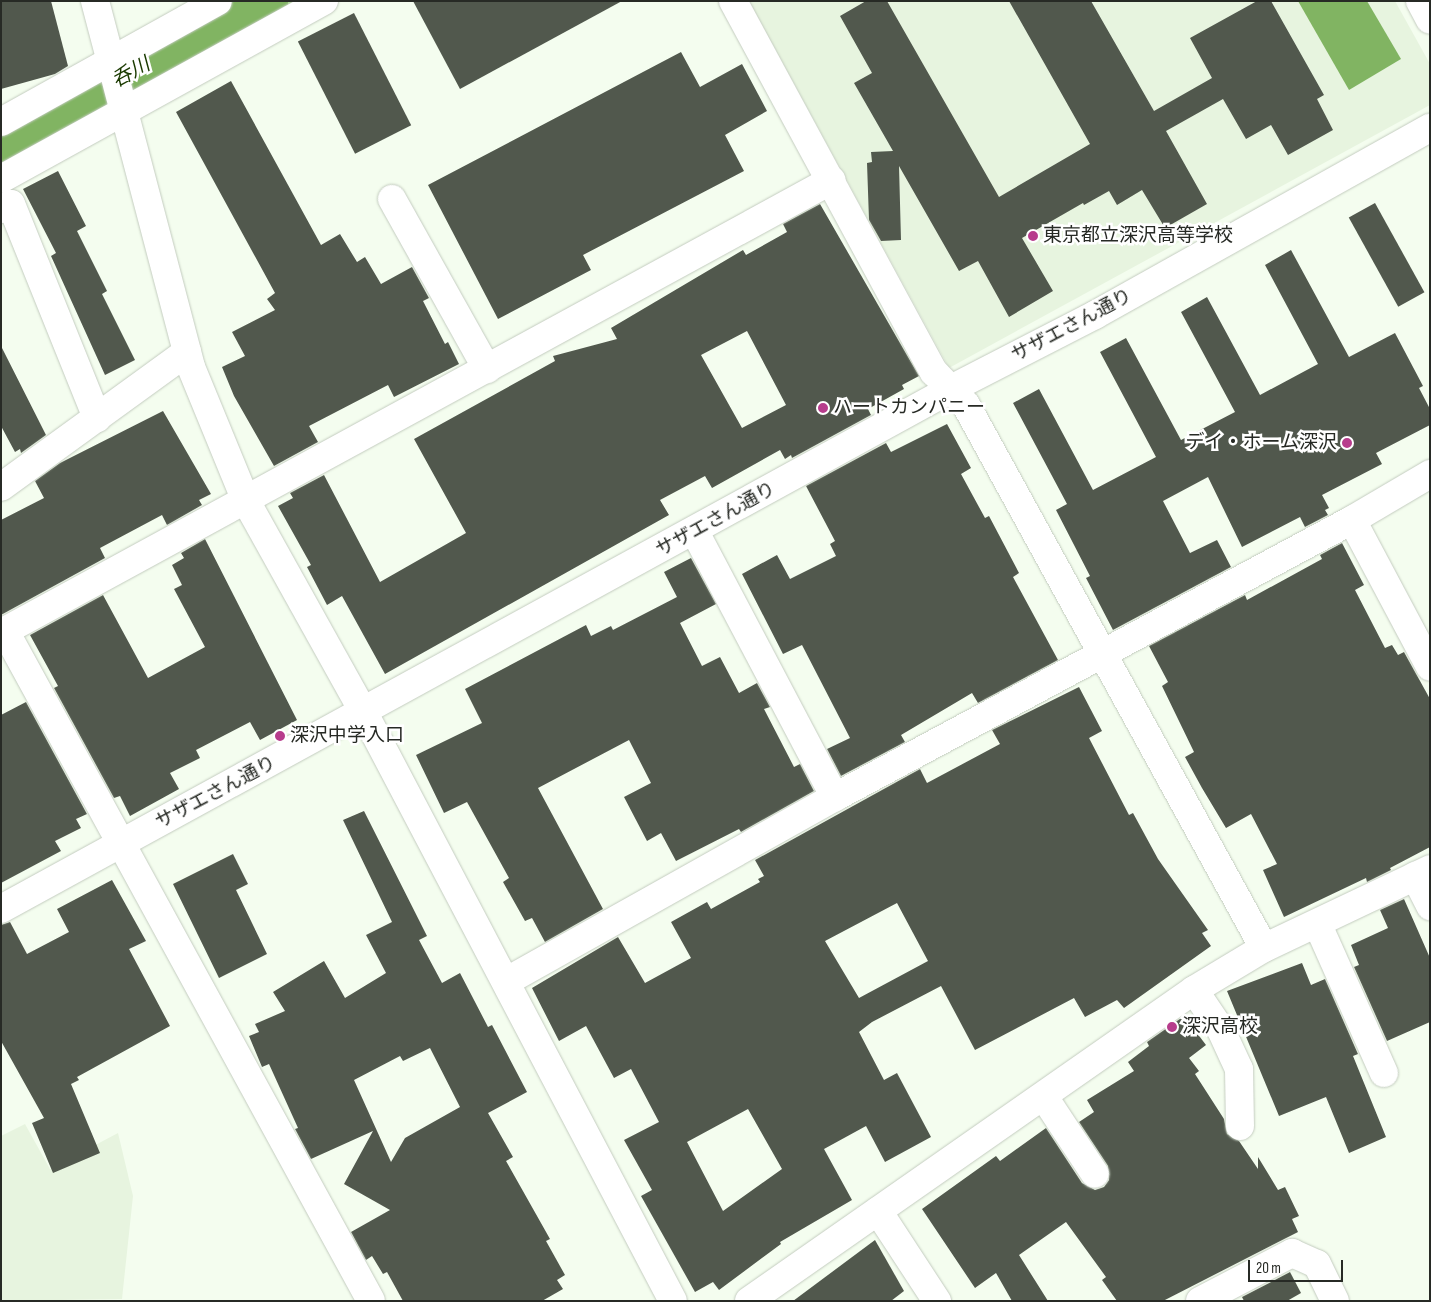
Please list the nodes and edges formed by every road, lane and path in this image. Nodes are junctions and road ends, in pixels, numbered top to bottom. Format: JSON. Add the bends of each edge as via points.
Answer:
{"nodes":[{"id":1,"x":94,"y":1,"type":"edge"},
{"id":2,"x":218,"y":1,"type":"edge"},
{"id":3,"x":324,"y":1,"type":"edge"},
{"id":4,"x":733,"y":1,"type":"edge"},
{"id":5,"x":1420,"y":1,"type":"edge"},
{"id":6,"x":1430,"y":20,"type":"edge"},
{"id":7,"x":110,"y":65,"type":"junction"},
{"id":8,"x":123,"y":107,"type":"junction"},
{"id":9,"x":1,"y":122,"type":"edge"},
{"id":10,"x":1430,"y":128,"type":"edge"},
{"id":11,"x":1,"y":180,"type":"edge"},
{"id":12,"x":832,"y":180,"type":"junction"},
{"id":13,"x":392,"y":199,"type":"dead end"},
{"id":14,"x":1,"y":209,"type":"edge"},
{"id":15,"x":187,"y":352,"type":"junction"},
{"id":16,"x":487,"y":369,"type":"junction"},
{"id":17,"x":952,"y":389,"type":"junction"},
{"id":18,"x":96,"y":418,"type":"junction"},
{"id":19,"x":1430,"y":474,"type":"edge"},
{"id":20,"x":3,"y":481,"type":"edge"},
{"id":21,"x":246,"y":501,"type":"junction"},
{"id":22,"x":1352,"y":520,"type":"junction"},
{"id":23,"x":695,"y":532,"type":"junction"},
{"id":24,"x":3,"y":632,"type":"edge"},
{"id":25,"x":1102,"y":654,"type":"junction"},
{"id":26,"x":1430,"y":667,"type":"edge"},
{"id":27,"x":364,"y":713,"type":"junction"},
{"id":28,"x":835,"y":797,"type":"junction"},
{"id":29,"x":122,"y":843,"type":"junction"},
{"id":30,"x":1422,"y":873,"type":"edge"},
{"id":31,"x":1430,"y":906,"type":"edge"},
{"id":32,"x":1,"y":909,"type":"edge"},
{"id":33,"x":1318,"y":925,"type":"junction"},
{"id":34,"x":1264,"y":948,"type":"junction"},
{"id":35,"x":507,"y":980,"type":"junction"},
{"id":36,"x":1194,"y":990,"type":"junction"},
{"id":37,"x":1384,"y":1073,"type":"dead end"},
{"id":38,"x":1044,"y":1097,"type":"junction"},
{"id":39,"x":1240,"y":1126,"type":"dead end"},
{"id":40,"x":1095,"y":1174,"type":"dead end"},
{"id":41,"x":878,"y":1211,"type":"junction"},
{"id":42,"x":371,"y":1301,"type":"edge"},
{"id":43,"x":673,"y":1301,"type":"edge"},
{"id":44,"x":750,"y":1301,"type":"edge"},
{"id":45,"x":937,"y":1301,"type":"edge"},
{"id":46,"x":1200,"y":1301,"type":"edge"},
{"id":47,"x":1336,"y":1301,"type":"edge"}],
"edges":[{"from":1,"to":7,"type":"street"},
{"from":2,"to":7,"type":"street"},
{"from":3,"to":8,"type":"street"},
{"from":4,"to":12,"type":"street"},
{"from":5,"to":6,"type":"street"},
{"from":7,"to":8,"type":"street"},
{"from":7,"to":9,"type":"street"},
{"from":8,"to":11,"type":"street"},
{"from":8,"to":15,"type":"street"},
{"from":10,"to":17,"type":"street","name":"サザエさん通り","via":[[1095,315]]},
{"from":12,"to":16,"type":"street"},
{"from":12,"to":17,"type":"street","via":[[934,372]]},
{"from":13,"to":16,"type":"street"},
{"from":14,"to":18,"type":"street","via":[[11,204]]},
{"from":15,"to":18,"type":"street"},
{"from":15,"to":21,"type":"street"},
{"from":16,"to":21,"type":"street"},
{"from":17,"to":23,"type":"street","name":"サザエさん通り"},
{"from":17,"to":25,"type":"street","via":[[966,405]]},
{"from":18,"to":20,"type":"street"},
{"from":19,"to":22,"type":"street"},
{"from":21,"to":24,"type":"street"},
{"from":21,"to":27,"type":"street"},
{"from":22,"to":25,"type":"street"},
{"from":22,"to":26,"type":"street"},
{"from":23,"to":27,"type":"street","name":"サザエさん通り"},
{"from":23,"to":28,"type":"street"},
{"from":24,"to":29,"type":"street"},
{"from":25,"to":28,"type":"street"},
{"from":25,"to":34,"type":"street"},
{"from":27,"to":29,"type":"street","name":"サザエさん通り"},
{"from":27,"to":35,"type":"street"},
{"from":28,"to":35,"type":"street"},
{"from":29,"to":32,"type":"street","name":"サザエさん通り"},
{"from":29,"to":42,"type":"street"},
{"from":30,"to":31,"type":"street"},
{"from":30,"to":33,"type":"street"},
{"from":33,"to":34,"type":"street"},
{"from":33,"to":37,"type":"street"},
{"from":34,"to":36,"type":"street"},
{"from":35,"to":43,"type":"street"},
{"from":36,"to":38,"type":"street"},
{"from":36,"to":39,"type":"street","via":[[1221,1030],[1239,1069]]},
{"from":38,"to":40,"type":"street"},
{"from":38,"to":41,"type":"street"},
{"from":41,"to":44,"type":"street"},
{"from":41,"to":45,"type":"street"},
{"from":46,"to":47,"type":"street","via":[[1292,1253],[1317,1264]]}]}
